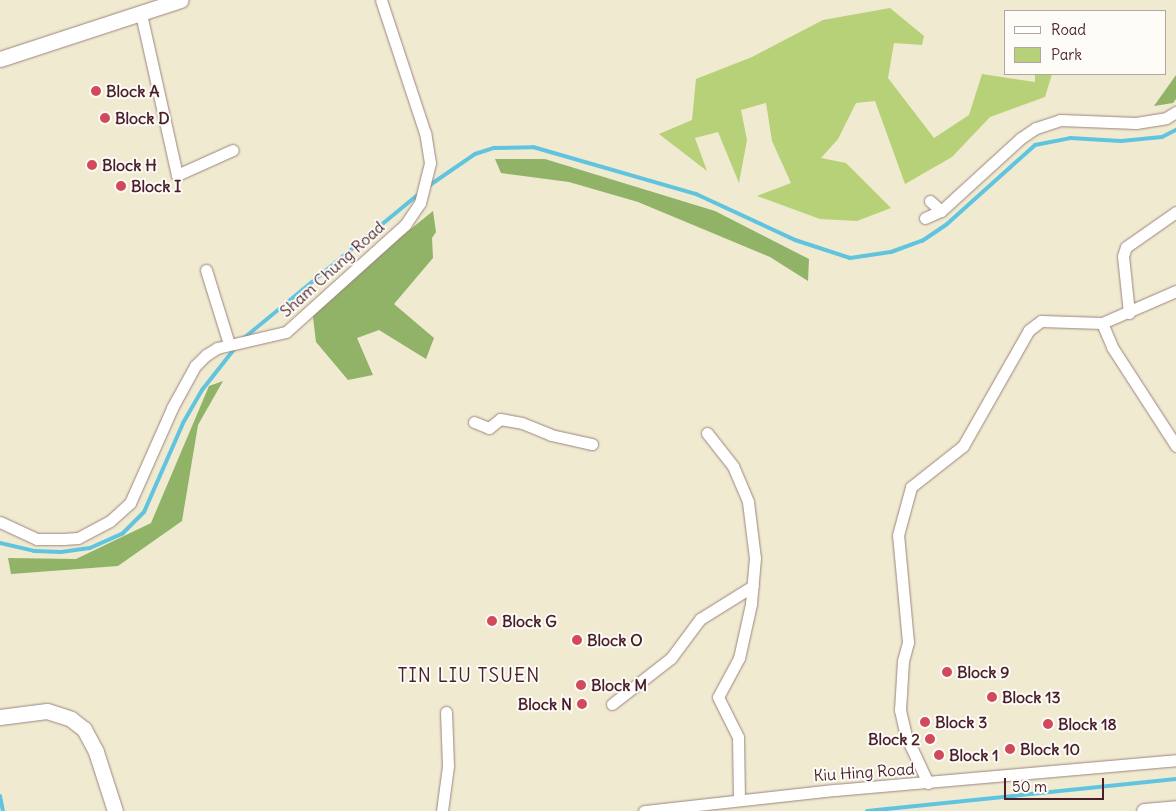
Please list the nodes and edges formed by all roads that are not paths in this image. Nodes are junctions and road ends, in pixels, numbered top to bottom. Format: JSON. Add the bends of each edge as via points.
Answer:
{"nodes":[{"id":1,"x":181,"y":0,"type":"edge"},
{"id":2,"x":381,"y":0,"type":"edge"},
{"id":3,"x":141,"y":14,"type":"junction"},
{"id":4,"x":0,"y":59,"type":"edge"},
{"id":5,"x":1176,"y":112,"type":"edge"},
{"id":6,"x":233,"y":150,"type":"dead end"},
{"id":7,"x":930,"y":201,"type":"dead end"},
{"id":8,"x":941,"y":211,"type":"junction"},
{"id":9,"x":1176,"y":212,"type":"edge"},
{"id":10,"x":925,"y":218,"type":"dead end"},
{"id":11,"x":206,"y":270,"type":"dead end"},
{"id":12,"x":1176,"y":291,"type":"edge"},
{"id":13,"x":1129,"y":313,"type":"junction"},
{"id":14,"x":1102,"y":323,"type":"junction"},
{"id":15,"x":229,"y":344,"type":"junction"},
{"id":16,"x":474,"y":422,"type":"dead end"},
{"id":17,"x":707,"y":433,"type":"dead end"},
{"id":18,"x":592,"y":444,"type":"dead end"},
{"id":19,"x":1176,"y":446,"type":"edge"},
{"id":20,"x":0,"y":522,"type":"edge"},
{"id":21,"x":753,"y":586,"type":"junction"},
{"id":22,"x":612,"y":704,"type":"dead end"},
{"id":23,"x":446,"y":712,"type":"dead end"},
{"id":24,"x":0,"y":717,"type":"edge"},
{"id":25,"x":1176,"y":760,"type":"edge"},
{"id":26,"x":928,"y":783,"type":"junction"},
{"id":27,"x":739,"y":800,"type":"junction"},
{"id":28,"x":1176,"y":808,"type":"edge"},
{"id":29,"x":115,"y":811,"type":"edge"},
{"id":30,"x":442,"y":811,"type":"edge"},
{"id":31,"x":644,"y":811,"type":"edge"},
{"id":32,"x":1144,"y":811,"type":"edge"}],
"edges":[{"from":1,"to":3,"type":"street"},
{"from":2,"to":15,"type":"street","name":"Sham Chung Road","via":[[425,133],[430,164],[420,203],[405,225],[286,332]]},
{"from":3,"to":4,"type":"street"},
{"from":3,"to":6,"type":"street","via":[[177,175]]},
{"from":5,"to":8,"type":"street","via":[[1166,118],[1136,123],[1060,120],[1036,128]]},
{"from":7,"to":8,"type":"street"},
{"from":8,"to":10,"type":"street"},
{"from":9,"to":13,"type":"street","via":[[1126,247],[1123,256]]},
{"from":11,"to":15,"type":"street"},
{"from":12,"to":13,"type":"street"},
{"from":13,"to":14,"type":"street"},
{"from":14,"to":19,"type":"street","via":[[1112,347]]},
{"from":14,"to":26,"type":"street","via":[[1041,321],[1028,330],[963,446],[911,487],[898,536],[908,642],[903,661],[900,710],[906,736]]},
{"from":15,"to":20,"type":"street","name":"Sham Chung Road","via":[[217,348],[195,366],[172,408],[130,503],[110,521],[78,538],[63,539],[37,539]]},
{"from":16,"to":18,"type":"street","via":[[489,428],[500,420],[522,423],[552,435]]},
{"from":17,"to":21,"type":"street","via":[[733,466],[748,502],[755,558]]},
{"from":21,"to":22,"type":"street","via":[[700,619],[666,663]]},
{"from":21,"to":27,"type":"street","via":[[735,670],[723,682],[718,697],[738,738]]},
{"from":23,"to":30,"type":"street","via":[[448,766]]},
{"from":24,"to":29,"type":"street","via":[[47,711],[71,718],[84,729],[96,752]]},
{"from":25,"to":26,"type":"street","name":"Kiu Hing Road"},
{"from":26,"to":27,"type":"street","name":"Kiu Hing Road"},
{"from":27,"to":31,"type":"street","name":"Kiu Hing Road"},
{"from":28,"to":32,"type":"street"}]}
